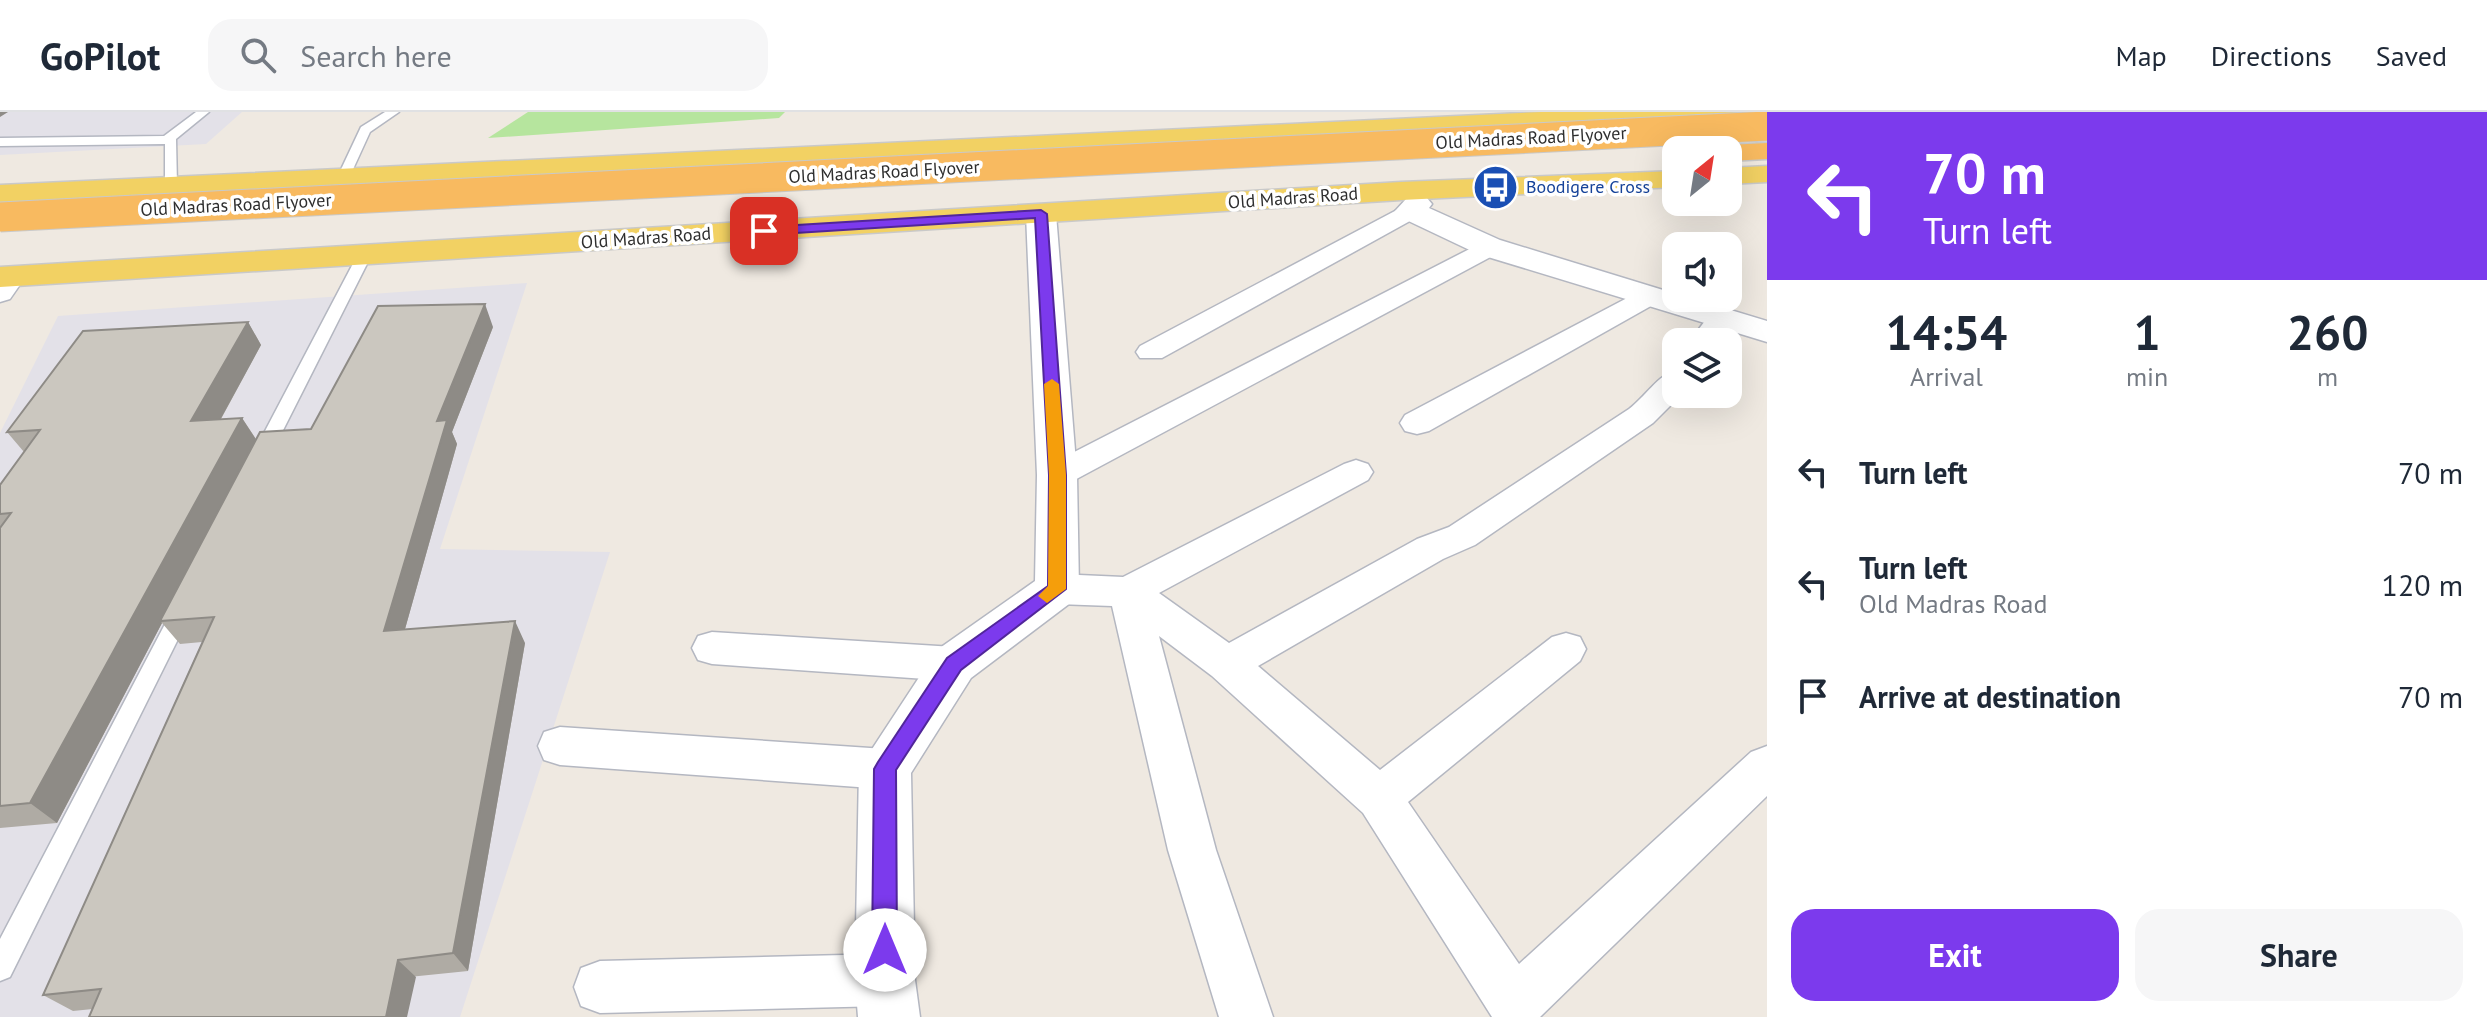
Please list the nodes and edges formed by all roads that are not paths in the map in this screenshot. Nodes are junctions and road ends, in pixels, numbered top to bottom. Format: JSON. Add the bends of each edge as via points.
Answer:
{"nodes":[{"id":1,"x":203,"y":112,"type":"edge"},
{"id":2,"x":393,"y":112,"type":"edge"},
{"id":3,"x":1749,"y":112,"type":"edge"},
{"id":4,"x":1359,"y":119,"type":"edge"},
{"id":5,"x":1767,"y":126,"type":"edge"},
{"id":6,"x":167,"y":140,"type":"junction"},
{"id":7,"x":0,"y":142,"type":"edge"},
{"id":8,"x":1767,"y":151,"type":"edge"},
{"id":9,"x":1742,"y":152,"type":"edge"},
{"id":10,"x":1662,"y":157,"type":"edge"},
{"id":11,"x":1767,"y":174,"type":"edge"},
{"id":12,"x":1742,"y":175,"type":"edge"},
{"id":13,"x":343,"y":178,"type":"junction"},
{"id":14,"x":1662,"y":180,"type":"edge"},
{"id":15,"x":171,"y":186,"type":"junction"},
{"id":16,"x":0,"y":194,"type":"edge"},
{"id":17,"x":1415,"y":199,"type":"junction"},
{"id":18,"x":1041,"y":214,"type":"junction"},
{"id":19,"x":0,"y":217,"type":"edge"},
{"id":20,"x":0,"y":243,"type":"edge"},
{"id":21,"x":1489,"y":247,"type":"junction"},
{"id":22,"x":364,"y":256,"type":"junction"},
{"id":23,"x":4,"y":282,"type":"edge"},
{"id":24,"x":1648,"y":296,"type":"junction"},
{"id":25,"x":1708,"y":328,"type":"edge"},
{"id":26,"x":1742,"y":331,"type":"edge"},
{"id":27,"x":1767,"y":332,"type":"edge"},
{"id":28,"x":1151,"y":352,"type":"dead end"},
{"id":29,"x":1662,"y":398,"type":"edge"},
{"id":30,"x":1417,"y":423,"type":"dead end"},
{"id":31,"x":1356,"y":472,"type":"dead end"},
{"id":32,"x":252,"y":475,"type":"edge"},
{"id":33,"x":1057,"y":475,"type":"junction"},
{"id":34,"x":194,"y":587,"type":"edge"},
{"id":35,"x":1057,"y":589,"type":"junction"},
{"id":36,"x":1128,"y":592,"type":"junction"},
{"id":37,"x":712,"y":648,"type":"dead end"},
{"id":38,"x":1566,"y":649,"type":"dead end"},
{"id":39,"x":954,"y":664,"type":"junction"},
{"id":40,"x":1227,"y":664,"type":"junction"},
{"id":41,"x":560,"y":746,"type":"dead end"},
{"id":42,"x":1767,"y":766,"type":"edge"},
{"id":43,"x":885,"y":769,"type":"junction"},
{"id":44,"x":1379,"y":798,"type":"junction"},
{"id":45,"x":0,"y":967,"type":"edge"},
{"id":46,"x":600,"y":987,"type":"dead end"},
{"id":47,"x":887,"y":998,"type":"edge"},
{"id":48,"x":1246,"y":1017,"type":"edge"}],
"edges":[{"from":1,"to":6,"type":"lane"},
{"from":2,"to":13,"type":"lane","via":[[365,130]]},
{"from":3,"to":4,"type":"main road"},
{"from":4,"to":13,"type":"main road"},
{"from":4,"to":17,"type":"main road"},
{"from":5,"to":19,"type":"highway","name":"Old Madras Road Flyover","bridge":true},
{"from":6,"to":7,"type":"lane"},
{"from":6,"to":15,"type":"lane","via":[[172,142]]},
{"from":8,"to":9,"type":"highway"},
{"from":10,"to":20,"type":"highway","name":"Old Madras Road Flyover"},
{"from":11,"to":12,"type":"main road"},
{"from":13,"to":15,"type":"main road"},
{"from":14,"to":17,"type":"main road","name":"Old Madras Road"},
{"from":15,"to":16,"type":"main road"},
{"from":17,"to":18,"type":"main road","name":"Old Madras Road"},
{"from":17,"to":21,"type":"street"},
{"from":17,"to":28,"type":"street"},
{"from":18,"to":22,"type":"main road","name":"Old Madras Road"},
{"from":18,"to":33,"type":"street"},
{"from":21,"to":24,"type":"street"},
{"from":21,"to":33,"type":"street"},
{"from":22,"to":23,"type":"main road","name":"Old Madras Road"},
{"from":22,"to":32,"type":"lane"},
{"from":24,"to":25,"type":"street"},
{"from":24,"to":30,"type":"street"},
{"from":26,"to":27,"type":"street"},
{"from":29,"to":40,"type":"street","via":[[1462,536]]},
{"from":31,"to":36,"type":"street"},
{"from":33,"to":35,"type":"street"},
{"from":34,"to":45,"type":"lane"},
{"from":35,"to":36,"type":"street"},
{"from":35,"to":39,"type":"street"},
{"from":36,"to":40,"type":"street"},
{"from":36,"to":48,"type":"street","via":[[1192,850]]},
{"from":37,"to":39,"type":"street"},
{"from":38,"to":44,"type":"street"},
{"from":39,"to":43,"type":"street"},
{"from":40,"to":44,"type":"street"},
{"from":41,"to":43,"type":"street"},
{"from":42,"to":44,"type":"street","via":[[1515,1004]]},
{"from":43,"to":47,"type":"street"},
{"from":46,"to":47,"type":"street"}]}
